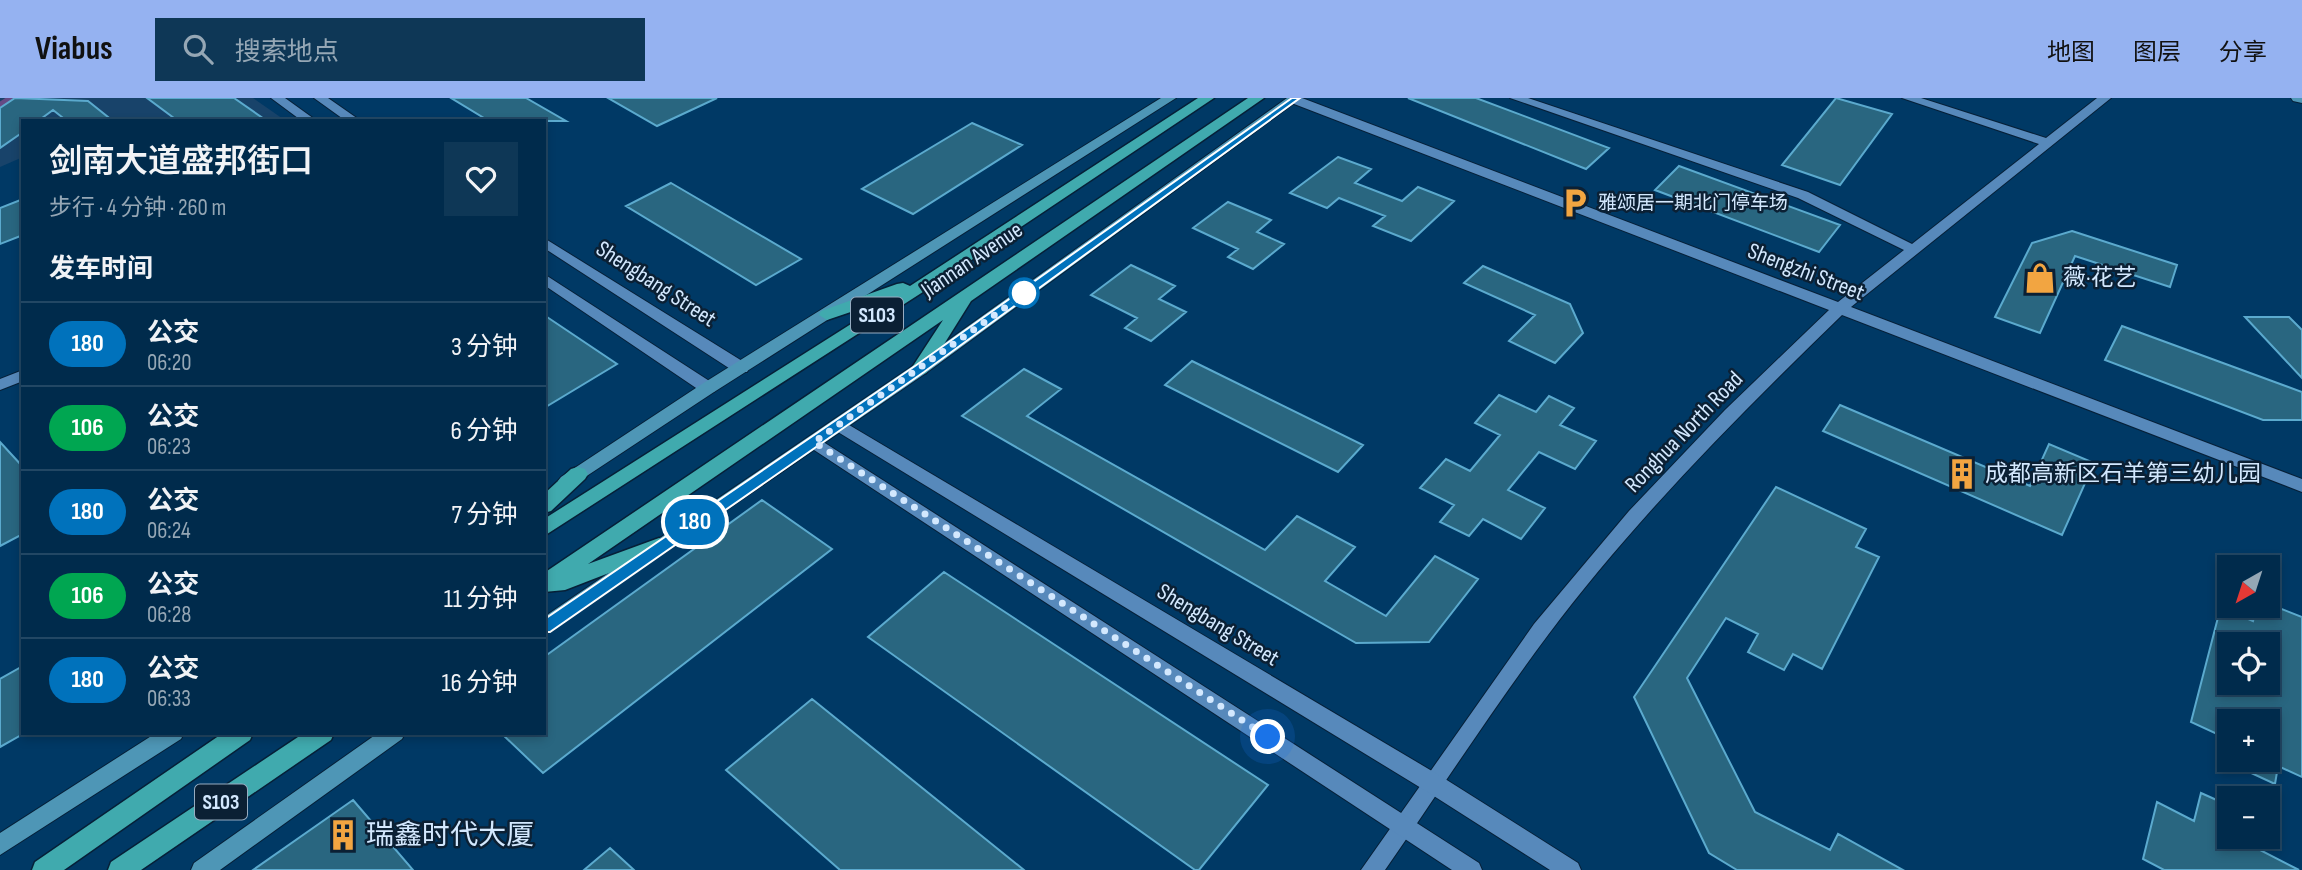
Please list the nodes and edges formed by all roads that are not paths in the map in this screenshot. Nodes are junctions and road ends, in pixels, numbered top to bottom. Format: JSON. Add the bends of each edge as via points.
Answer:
{"nodes":[{"id":1,"x":277,"y":98,"type":"edge"},
{"id":2,"x":320,"y":98,"type":"edge"},
{"id":3,"x":1170,"y":98,"type":"edge"},
{"id":4,"x":1207,"y":98,"type":"edge"},
{"id":5,"x":1256,"y":98,"type":"edge"},
{"id":6,"x":1516,"y":98,"type":"edge"},
{"id":7,"x":1908,"y":98,"type":"edge"},
{"id":8,"x":2105,"y":98,"type":"edge"},
{"id":9,"x":2297,"y":98,"type":"edge"},
{"id":10,"x":1294,"y":99,"type":"edge"},
{"id":11,"x":2302,"y":99,"type":"edge"},
{"id":12,"x":308,"y":119,"type":"edge"},
{"id":13,"x":352,"y":119,"type":"edge"},
{"id":14,"x":2048,"y":143,"type":"junction"},
{"id":15,"x":546,"y":243,"type":"edge"},
{"id":16,"x":1914,"y":250,"type":"junction"},
{"id":17,"x":934,"y":278,"type":"junction"},
{"id":18,"x":546,"y":279,"type":"edge"},
{"id":19,"x":968,"y":295,"type":"junction"},
{"id":20,"x":1839,"y":309,"type":"junction"},
{"id":21,"x":827,"y":315,"type":"junction"},
{"id":22,"x":741,"y":368,"type":"junction"},
{"id":23,"x":920,"y":369,"type":"junction"},
{"id":24,"x":21,"y":376,"type":"edge"},
{"id":25,"x":0,"y":385,"type":"edge"},
{"id":26,"x":708,"y":388,"type":"junction"},
{"id":27,"x":839,"y":425,"type":"junction"},
{"id":28,"x":814,"y":442,"type":"junction"},
{"id":29,"x":578,"y":474,"type":"junction"},
{"id":30,"x":2302,"y":486,"type":"edge"},
{"id":31,"x":546,"y":495,"type":"edge"},
{"id":32,"x":546,"y":504,"type":"edge"},
{"id":33,"x":546,"y":528,"type":"edge"},
{"id":34,"x":659,"y":546,"type":"junction"},
{"id":35,"x":546,"y":586,"type":"edge"},
{"id":36,"x":546,"y":586,"type":"edge"},
{"id":37,"x":546,"y":626,"type":"edge"},
{"id":38,"x":171,"y":735,"type":"edge"},
{"id":39,"x":239,"y":735,"type":"edge"},
{"id":40,"x":320,"y":735,"type":"edge"},
{"id":41,"x":392,"y":735,"type":"edge"},
{"id":42,"x":1434,"y":784,"type":"junction"},
{"id":43,"x":1405,"y":826,"type":"junction"},
{"id":44,"x":0,"y":845,"type":"edge"},
{"id":45,"x":44,"y":870,"type":"edge"},
{"id":46,"x":120,"y":870,"type":"edge"},
{"id":47,"x":202,"y":870,"type":"edge"},
{"id":48,"x":1372,"y":870,"type":"edge"},
{"id":49,"x":1471,"y":870,"type":"edge"},
{"id":50,"x":1570,"y":870,"type":"edge"}],
"edges":[{"from":1,"to":12,"type":"street"},
{"from":2,"to":13,"type":"street"},
{"from":3,"to":21,"type":"main road"},
{"from":4,"to":17,"type":"highway","name":"Jiannan Avenue","number":"S103"},
{"from":5,"to":19,"type":"highway","name":"Jiannan Avenue","number":"S103"},
{"from":6,"to":16,"type":"street","via":[[1803,195]]},
{"from":7,"to":14,"type":"street"},
{"from":8,"to":14,"type":"street","name":"Ronghua North Road"},
{"from":9,"to":11,"type":"main road"},
{"from":10,"to":20,"type":"street","name":"Shengzhi Street"},
{"from":10,"to":23,"type":"main road"},
{"from":14,"to":16,"type":"street","name":"Ronghua North Road"},
{"from":15,"to":22,"type":"street","name":"Shengbang Street"},
{"from":16,"to":20,"type":"street","name":"Ronghua North Road"},
{"from":17,"to":21,"type":"highway"},
{"from":17,"to":33,"type":"highway","name":"Jiannan Avenue","number":"S103"},
{"from":18,"to":26,"type":"street"},
{"from":19,"to":23,"type":"highway"},
{"from":19,"to":35,"type":"highway","name":"Jiannan Avenue","number":"S103"},
{"from":20,"to":30,"type":"street","name":"Shengzhi Street"},
{"from":20,"to":42,"type":"street","name":"Ronghua North Road","via":[[1635,516],[1541,629]]},
{"from":21,"to":22,"type":"main road"},
{"from":22,"to":26,"type":"main road"},
{"from":23,"to":27,"type":"main road"},
{"from":24,"to":25,"type":"street"},
{"from":26,"to":29,"type":"main road"},
{"from":27,"to":28,"type":"main road"},
{"from":27,"to":42,"type":"street","name":"Shengbang Street"},
{"from":28,"to":34,"type":"main road"},
{"from":28,"to":43,"type":"street"},
{"from":29,"to":31,"type":"main road"},
{"from":29,"to":32,"type":"highway"},
{"from":34,"to":36,"type":"highway"},
{"from":34,"to":37,"type":"main road"},
{"from":38,"to":44,"type":"main road"},
{"from":39,"to":45,"type":"highway","number":"S103"},
{"from":40,"to":46,"type":"highway","number":"S103"},
{"from":41,"to":47,"type":"main road"},
{"from":42,"to":43,"type":"street","name":"Ronghua North Road"},
{"from":42,"to":50,"type":"street","name":"Shengbang Street"},
{"from":43,"to":48,"type":"street","name":"Ronghua North Road"},
{"from":43,"to":49,"type":"street"}]}
